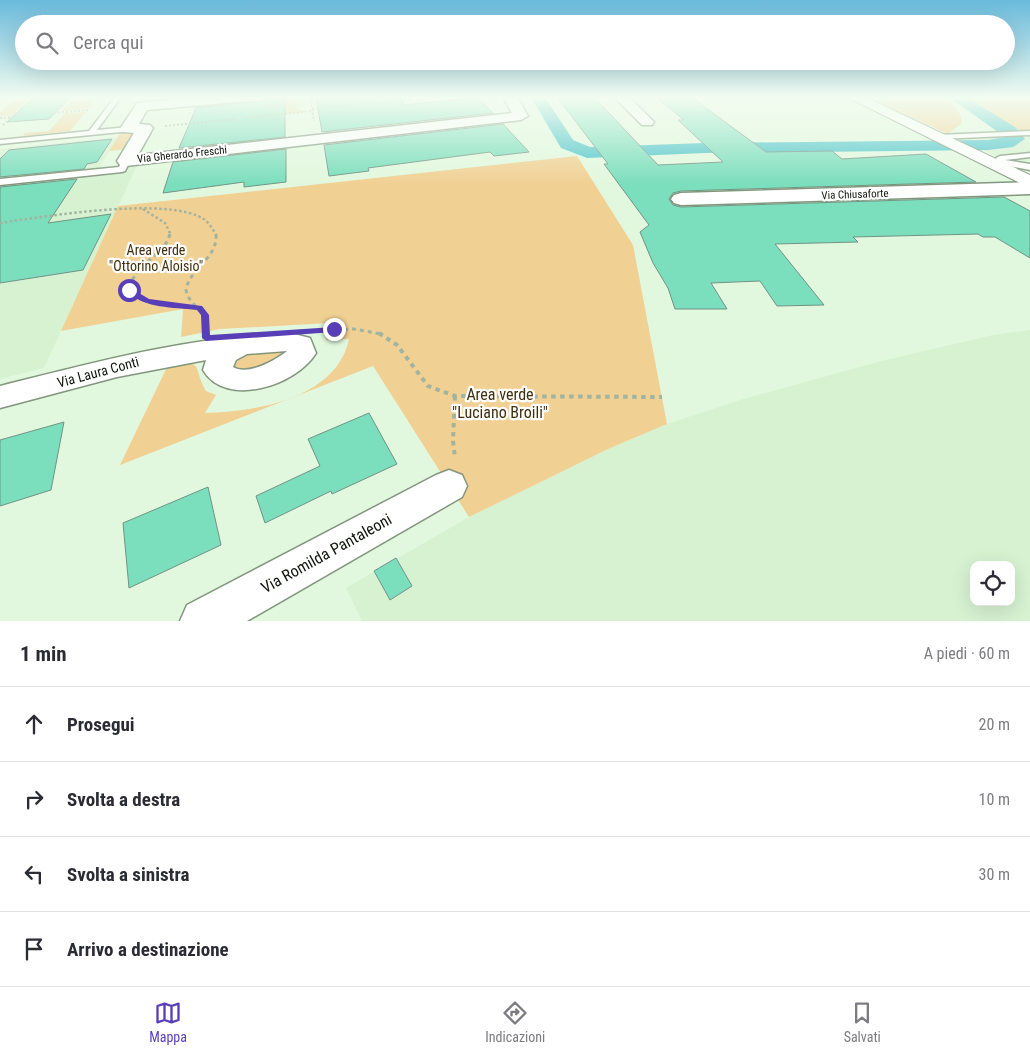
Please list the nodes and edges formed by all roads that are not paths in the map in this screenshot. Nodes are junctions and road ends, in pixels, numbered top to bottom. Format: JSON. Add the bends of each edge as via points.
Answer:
{"nodes":[{"id":1,"x":95,"y":126,"type":"edge"},
{"id":2,"x":130,"y":126,"type":"edge"},
{"id":3,"x":432,"y":126,"type":"edge"},
{"id":4,"x":915,"y":126,"type":"edge"},
{"id":5,"x":128,"y":129,"type":"junction"},
{"id":6,"x":90,"y":133,"type":"junction"},
{"id":7,"x":1026,"y":134,"type":"edge"},
{"id":8,"x":0,"y":142,"type":"edge"},
{"id":9,"x":948,"y":142,"type":"junction"},
{"id":10,"x":1030,"y":155,"type":"edge"},
{"id":11,"x":126,"y":161,"type":"junction"},
{"id":12,"x":1030,"y":161,"type":"edge"},
{"id":13,"x":996,"y":162,"type":"junction"},
{"id":14,"x":1030,"y":167,"type":"edge"},
{"id":15,"x":0,"y":182,"type":"edge"},
{"id":16,"x":1030,"y":182,"type":"edge"},
{"id":17,"x":1030,"y":188,"type":"edge"},
{"id":18,"x":681,"y":199,"type":"dead end"},
{"id":19,"x":215,"y":348,"type":"road end"},
{"id":20,"x":0,"y":397,"type":"edge"},
{"id":21,"x":449,"y":486,"type":"dead end"},
{"id":22,"x":203,"y":621,"type":"edge"}],
"edges":[{"from":1,"to":6,"type":"lane"},
{"from":2,"to":5,"type":"street"},
{"from":3,"to":11,"type":"street","name":"Via Gherardo Freschi"},
{"from":4,"to":9,"type":"street"},
{"from":5,"to":6,"type":"lane"},
{"from":5,"to":11,"type":"street","name":"Via Gherardo Freschi","via":[[145,128]]},
{"from":6,"to":8,"type":"lane"},
{"from":7,"to":9,"type":"lane"},
{"from":9,"to":13,"type":"street"},
{"from":10,"to":13,"type":"lane","via":[[1000,158]]},
{"from":11,"to":15,"type":"lane","via":[[122,169]]},
{"from":12,"to":13,"type":"lane"},
{"from":13,"to":14,"type":"lane"},
{"from":13,"to":16,"type":"street"},
{"from":17,"to":18,"type":"street","name":"Via Chiusaforte"},
{"from":19,"to":20,"type":"street","name":"Via Laura Conti","via":[[138,361]]},
{"from":21,"to":22,"type":"street","name":"Via Romilda Pantaleoni"}]}
